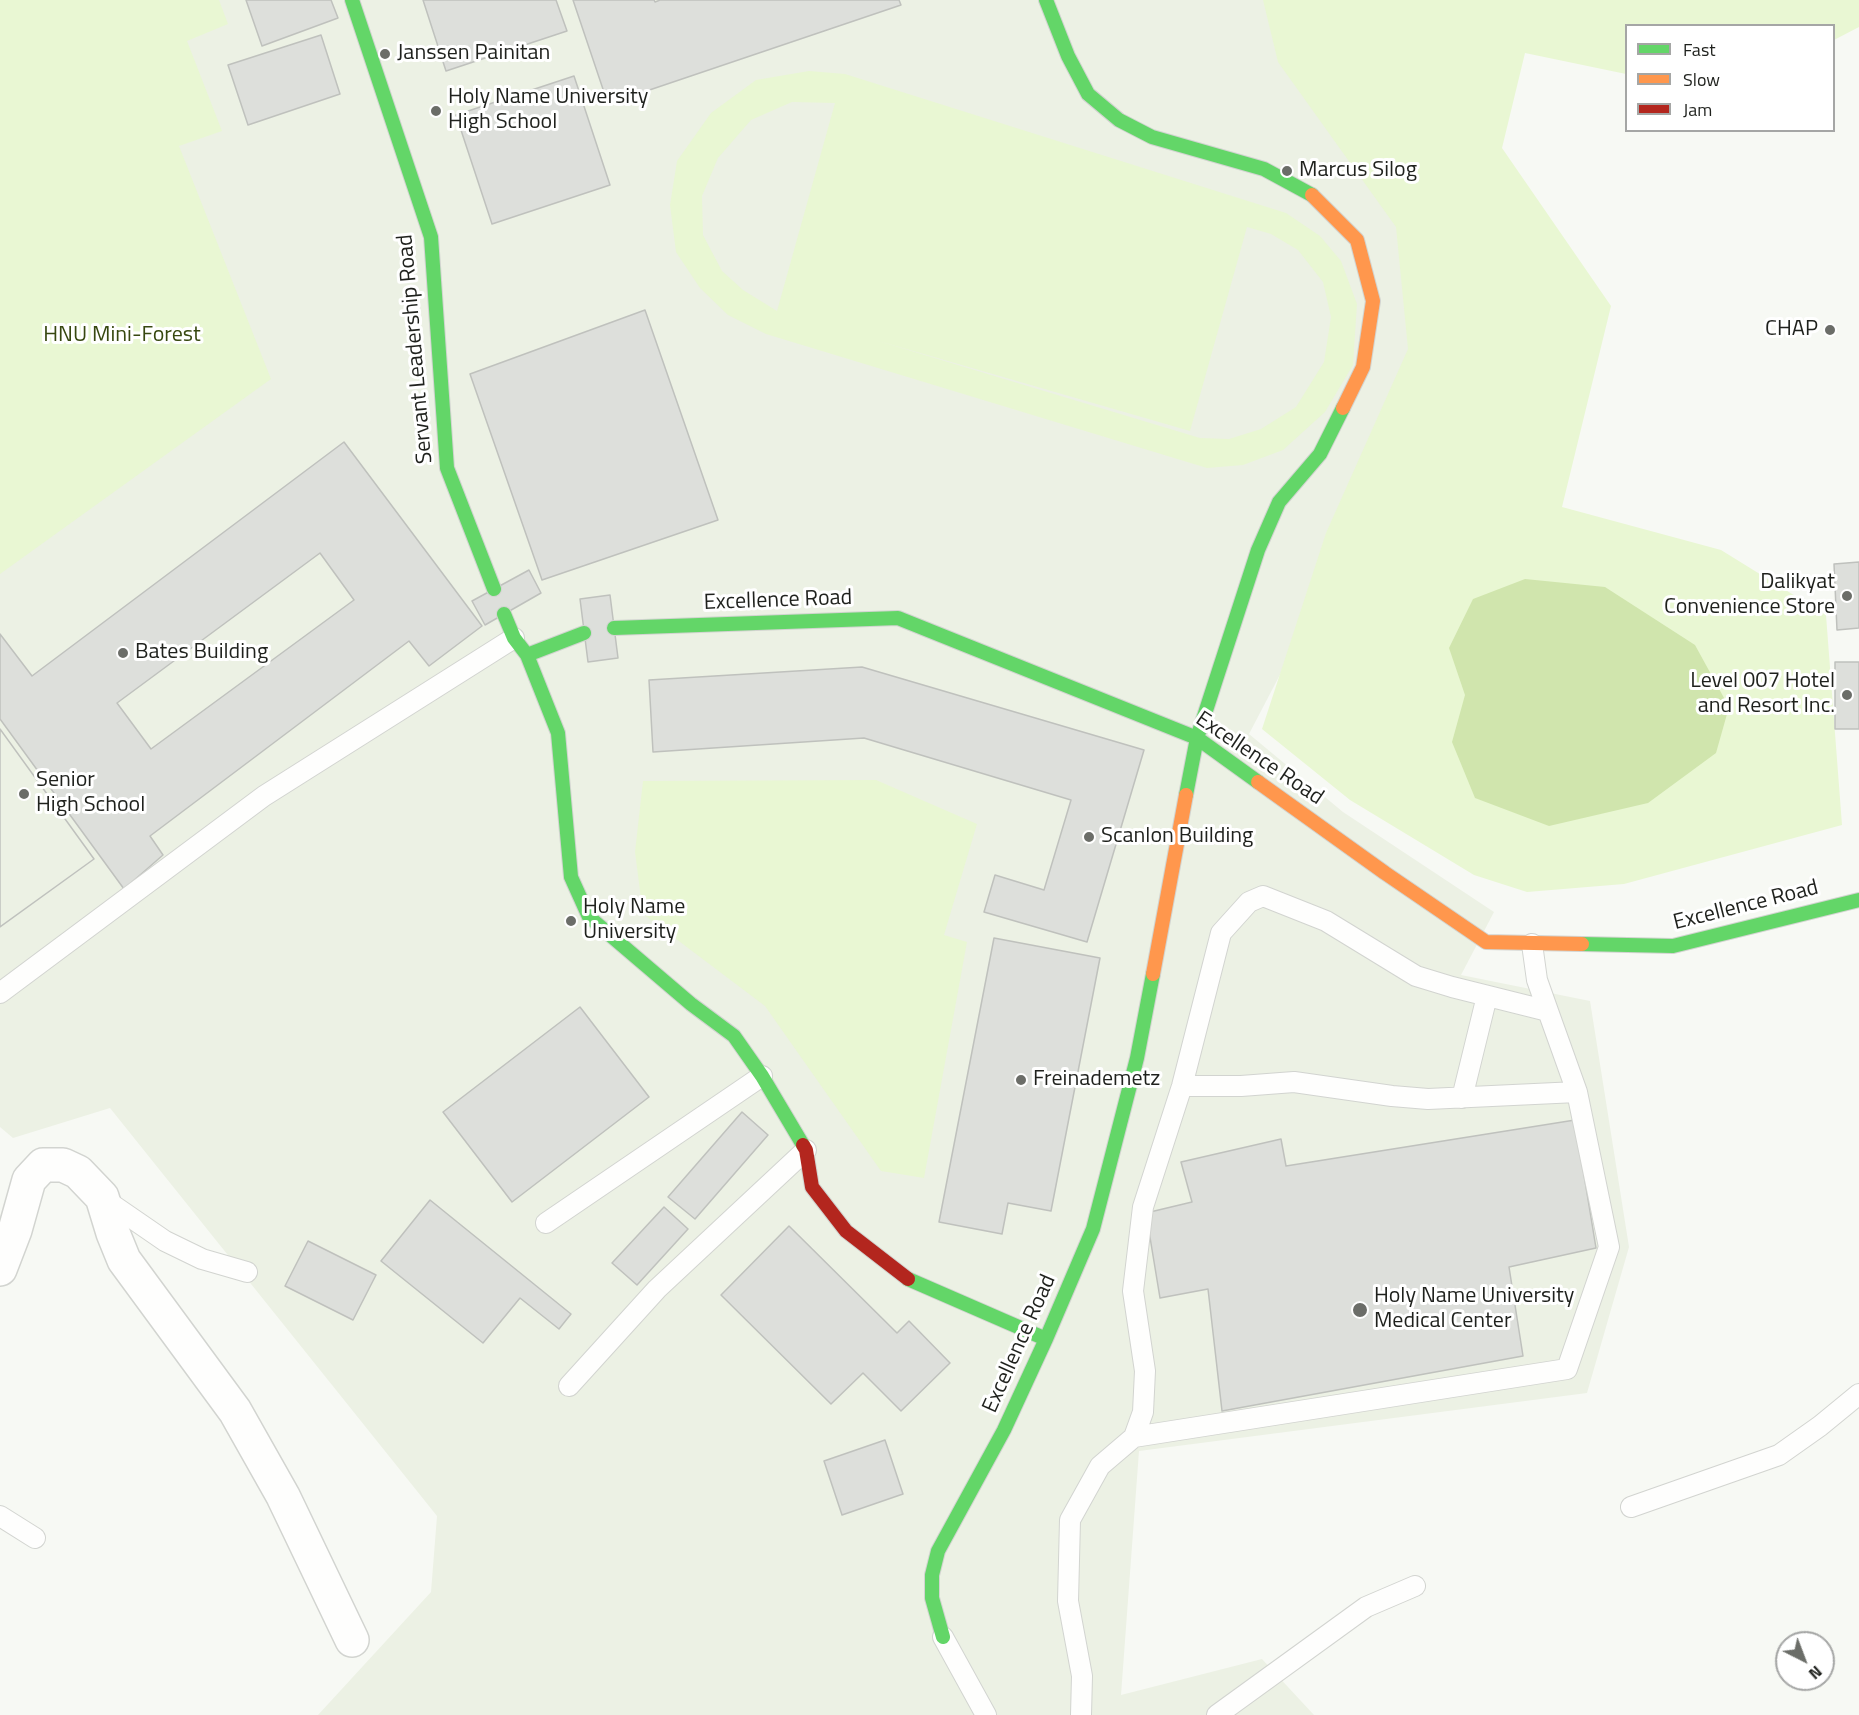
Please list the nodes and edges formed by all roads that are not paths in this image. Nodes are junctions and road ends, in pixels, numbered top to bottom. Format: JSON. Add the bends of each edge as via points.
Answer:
{"nodes":[{"id":1,"x":352,"y":0,"type":"edge"},
{"id":2,"x":1046,"y":0,"type":"edge"},
{"id":3,"x":494,"y":589,"type":"dead end"},
{"id":4,"x":504,"y":614,"type":"dead end"},
{"id":5,"x":614,"y":628,"type":"dead end"},
{"id":6,"x":584,"y":633,"type":"dead end"},
{"id":7,"x":514,"y":638,"type":"junction"},
{"id":8,"x":527,"y":656,"type":"junction"},
{"id":9,"x":1197,"y":738,"type":"junction"},
{"id":10,"x":1859,"y":900,"type":"edge"},
{"id":11,"x":1532,"y":944,"type":"junction"},
{"id":12,"x":0,"y":993,"type":"edge"},
{"id":13,"x":1487,"y":996,"type":"junction"},
{"id":14,"x":1548,"y":1011,"type":"junction"},
{"id":15,"x":762,"y":1076,"type":"junction"},
{"id":16,"x":1182,"y":1086,"type":"junction"},
{"id":17,"x":1577,"y":1092,"type":"junction"},
{"id":18,"x":1462,"y":1098,"type":"junction"},
{"id":19,"x":806,"y":1150,"type":"junction"},
{"id":20,"x":102,"y":1197,"type":"junction"},
{"id":21,"x":546,"y":1223,"type":"dead end"},
{"id":22,"x":0,"y":1269,"type":"edge"},
{"id":23,"x":247,"y":1272,"type":"dead end"},
{"id":24,"x":1046,"y":1339,"type":"junction"},
{"id":25,"x":569,"y":1386,"type":"dead end"},
{"id":26,"x":1859,"y":1394,"type":"edge"},
{"id":27,"x":1134,"y":1437,"type":"junction"},
{"id":28,"x":1631,"y":1507,"type":"dead end"},
{"id":29,"x":0,"y":1516,"type":"edge"},
{"id":30,"x":35,"y":1538,"type":"dead end"},
{"id":31,"x":1415,"y":1586,"type":"dead end"},
{"id":32,"x":943,"y":1637,"type":"joint"},
{"id":33,"x":352,"y":1640,"type":"dead end"},
{"id":34,"x":986,"y":1715,"type":"edge"},
{"id":35,"x":1081,"y":1715,"type":"edge"},
{"id":36,"x":1217,"y":1715,"type":"edge"}],
"edges":[{"from":1,"to":3,"type":"street","name":"Servant Leadership Road","via":[[431,237],[447,468]]},
{"from":2,"to":9,"type":"street","name":"Excellence Road","via":[[1088,94],[1119,120],[1152,137],[1264,169],[1312,195],[1357,240],[1373,301],[1364,367],[1320,454],[1279,502],[1258,550]]},
{"from":4,"to":7,"type":"street"},
{"from":5,"to":9,"type":"street","name":"Excellence Road","via":[[898,618]]},
{"from":6,"to":8,"type":"street"},
{"from":7,"to":8,"type":"street"},
{"from":7,"to":12,"type":"lane","via":[[264,796]]},
{"from":8,"to":15,"type":"street","via":[[558,733],[571,877],[589,917],[734,1036]]},
{"from":9,"to":11,"type":"street","name":"Excellence Road","via":[[1486,942]]},
{"from":9,"to":24,"type":"street","name":"Excellence Road","via":[[1137,1058],[1093,1229]]},
{"from":10,"to":11,"type":"street","name":"Excellence Road","via":[[1673,946]]},
{"from":11,"to":14,"type":"lane","via":[[1537,980]]},
{"from":13,"to":14,"type":"lane"},
{"from":13,"to":16,"type":"lane","via":[[1416,976],[1326,921],[1263,897],[1249,902],[1221,933]]},
{"from":13,"to":18,"type":"lane"},
{"from":14,"to":17,"type":"lane"},
{"from":15,"to":19,"type":"street"},
{"from":15,"to":21,"type":"lane"},
{"from":16,"to":18,"type":"lane","via":[[1294,1082],[1392,1096]]},
{"from":16,"to":27,"type":"lane","via":[[1143,1207],[1133,1291],[1146,1371],[1143,1412]]},
{"from":17,"to":18,"type":"lane"},
{"from":17,"to":27,"type":"lane","via":[[1609,1247],[1567,1369]]},
{"from":19,"to":24,"type":"street","via":[[812,1187],[846,1232],[910,1280]]},
{"from":19,"to":25,"type":"lane","via":[[657,1289]]},
{"from":20,"to":22,"type":"street","via":[[78,1172],[63,1165],[43,1166],[29,1180]]},
{"from":20,"to":23,"type":"lane","via":[[165,1241],[202,1259]]},
{"from":20,"to":33,"type":"street","via":[[124,1260],[240,1420],[283,1496]]},
{"from":24,"to":32,"type":"street","name":"Excellence Road","via":[[1004,1430],[938,1551],[932,1598]]},
{"from":26,"to":28,"type":"lane","via":[[1779,1455]]},
{"from":27,"to":35,"type":"lane","via":[[1100,1466],[1070,1520],[1068,1601],[1082,1676]]},
{"from":29,"to":30,"type":"lane"},
{"from":31,"to":36,"type":"lane","via":[[1366,1606]]},
{"from":32,"to":34,"type":"lane"}]}
